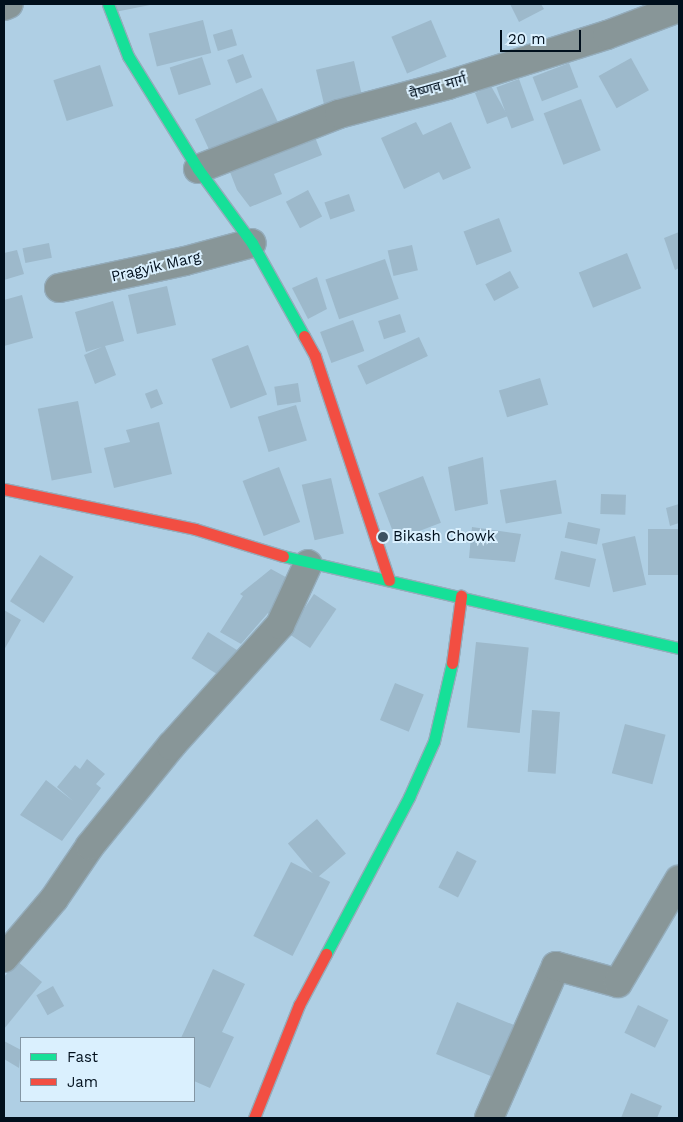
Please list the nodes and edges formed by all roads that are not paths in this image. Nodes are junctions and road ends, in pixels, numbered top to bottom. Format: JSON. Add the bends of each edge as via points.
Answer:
{"nodes":[{"id":1,"x":9,"y":4,"type":"edge"},
{"id":2,"x":108,"y":4,"type":"edge"},
{"id":3,"x":4,"y":6,"type":"edge"},
{"id":4,"x":679,"y":8,"type":"edge"},
{"id":5,"x":198,"y":169,"type":"junction"},
{"id":6,"x":252,"y":243,"type":"junction"},
{"id":7,"x":58,"y":288,"type":"dead end"},
{"id":8,"x":4,"y":490,"type":"edge"},
{"id":9,"x":308,"y":564,"type":"junction"},
{"id":10,"x":389,"y":580,"type":"junction"},
{"id":11,"x":461,"y":596,"type":"junction"},
{"id":12,"x":679,"y":648,"type":"edge"},
{"id":13,"x":679,"y":880,"type":"edge"},
{"id":14,"x":4,"y":958,"type":"edge"},
{"id":15,"x":254,"y":1118,"type":"edge"},
{"id":16,"x":489,"y":1118,"type":"edge"}],
"edges":[{"from":1,"to":3,"type":"street"},
{"from":2,"to":5,"type":"street","via":[[128,56]]},
{"from":4,"to":5,"type":"street","name":"वैष्णव मार्ग","via":[[607,35],[448,85],[339,114]]},
{"from":5,"to":6,"type":"street"},
{"from":6,"to":7,"type":"street","name":"Pragyik Marg"},
{"from":6,"to":10,"type":"street","via":[[314,356]]},
{"from":8,"to":9,"type":"street","via":[[195,528]]},
{"from":9,"to":10,"type":"street"},
{"from":9,"to":14,"type":"street","via":[[280,625],[172,746],[90,846],[54,899]]},
{"from":10,"to":11,"type":"street"},
{"from":11,"to":12,"type":"street"},
{"from":11,"to":15,"type":"street","via":[[451,673],[434,741],[409,797],[299,1005]]},
{"from":13,"to":16,"type":"street","via":[[618,983],[556,966]]}]}
